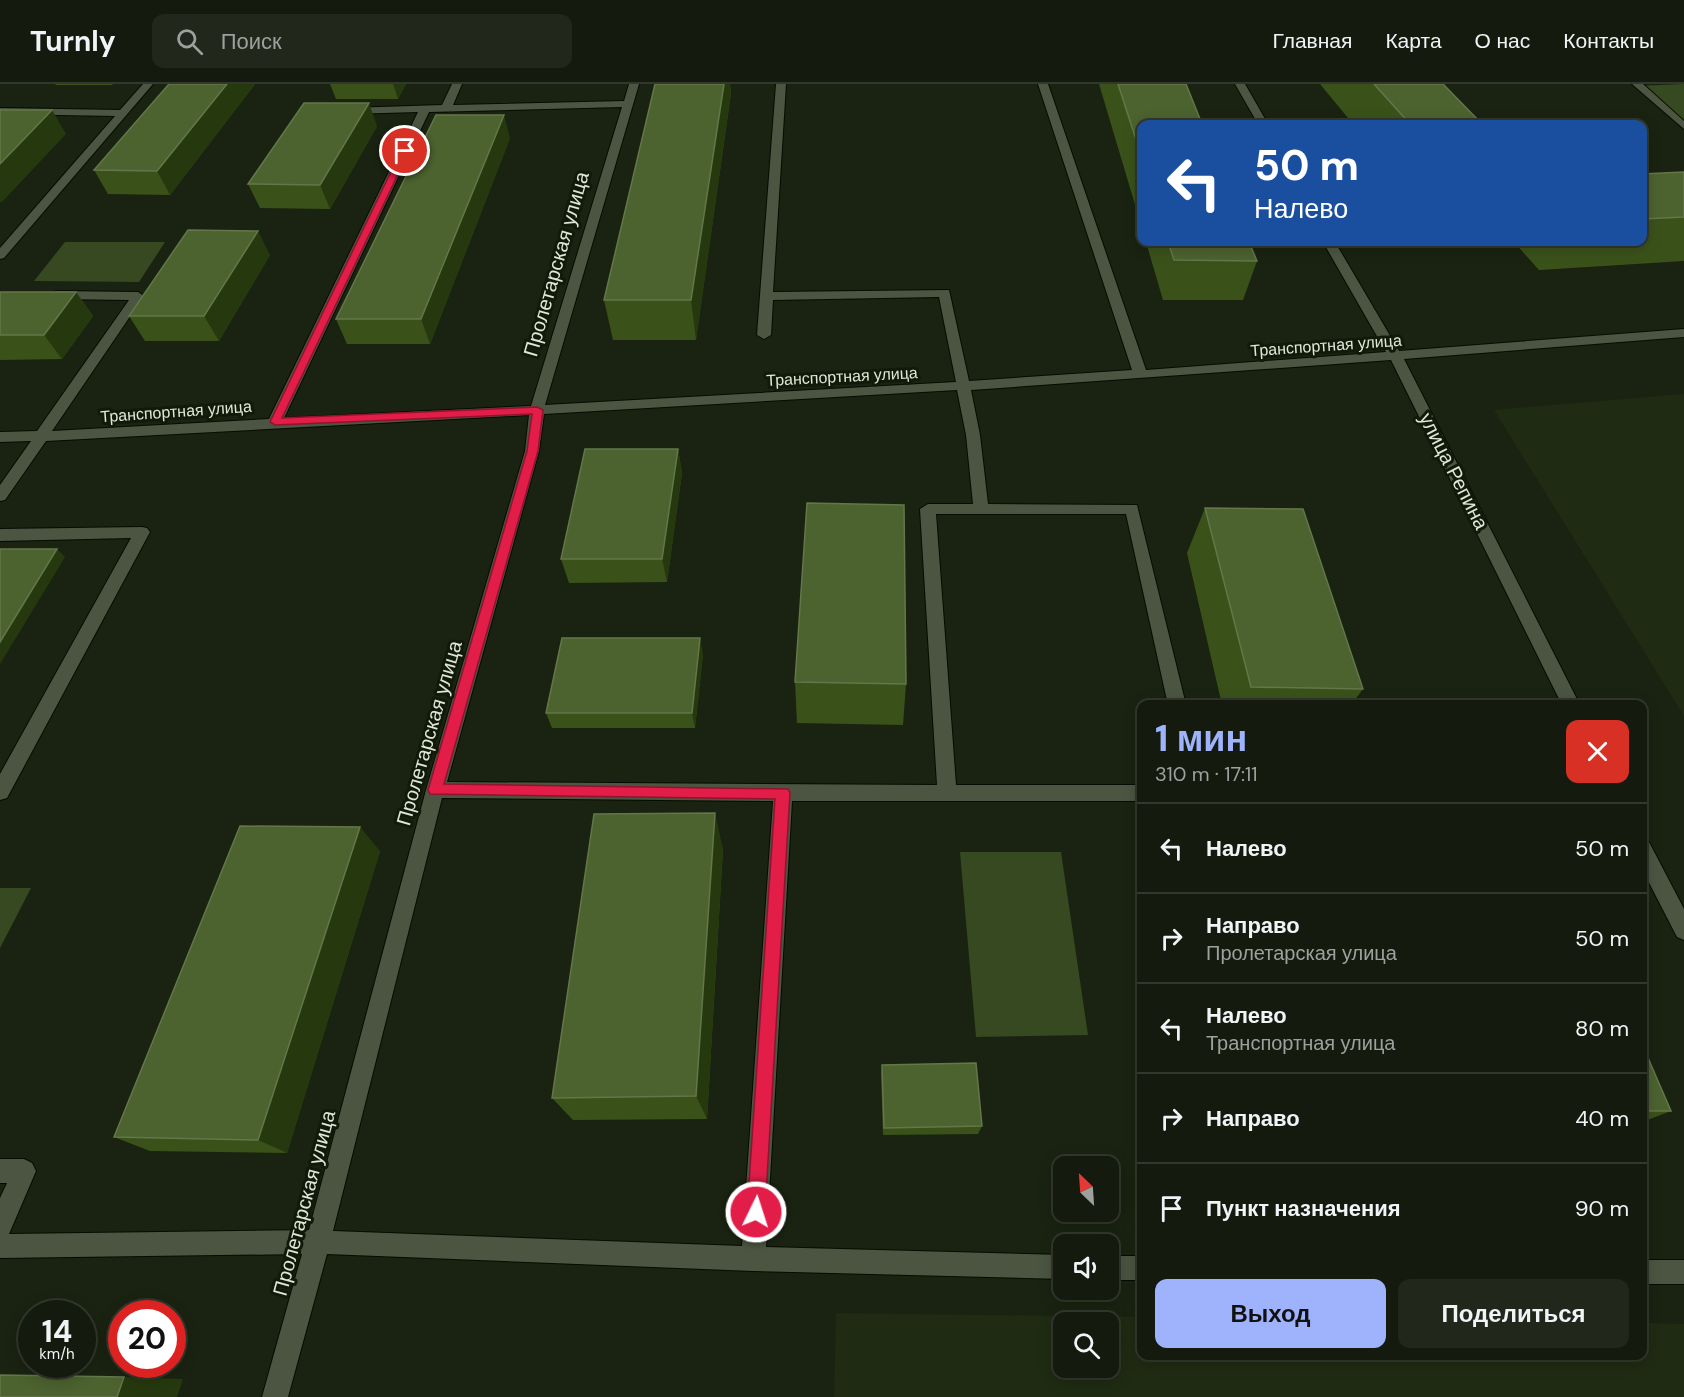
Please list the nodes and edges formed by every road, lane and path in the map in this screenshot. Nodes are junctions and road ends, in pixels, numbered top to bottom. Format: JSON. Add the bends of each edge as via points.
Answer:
{"nodes":[{"id":1,"x":148,"y":84,"type":"edge"},
{"id":2,"x":458,"y":84,"type":"edge"},
{"id":3,"x":634,"y":84,"type":"edge"},
{"id":4,"x":781,"y":84,"type":"edge"},
{"id":5,"x":1043,"y":84,"type":"edge"},
{"id":6,"x":1240,"y":84,"type":"edge"},
{"id":7,"x":1636,"y":84,"type":"edge"},
{"id":8,"x":627,"y":104,"type":"junction"},
{"id":9,"x":446,"y":108,"type":"junction"},
{"id":10,"x":425,"y":109,"type":"junction"},
{"id":11,"x":0,"y":111,"type":"edge"},
{"id":12,"x":336,"y":112,"type":"edge"},
{"id":13,"x":123,"y":113,"type":"junction"},
{"id":14,"x":1261,"y":120,"type":"edge"},
{"id":15,"x":1684,"y":126,"type":"edge"},
{"id":16,"x":1331,"y":246,"type":"edge"},
{"id":17,"x":0,"y":255,"type":"edge"},
{"id":18,"x":46,"y":294,"type":"edge"},
{"id":19,"x":765,"y":296,"type":"junction"},
{"id":20,"x":1684,"y":333,"type":"edge"},
{"id":21,"x":764,"y":334,"type":"dead end"},
{"id":22,"x":1396,"y":357,"type":"junction"},
{"id":23,"x":1140,"y":373,"type":"junction"},
{"id":24,"x":962,"y":386,"type":"junction"},
{"id":25,"x":537,"y":410,"type":"junction"},
{"id":26,"x":275,"y":422,"type":"junction"},
{"id":27,"x":40,"y":436,"type":"junction"},
{"id":28,"x":0,"y":437,"type":"edge"},
{"id":29,"x":0,"y":496,"type":"edge"},
{"id":30,"x":981,"y":508,"type":"junction"},
{"id":31,"x":0,"y":535,"type":"edge"},
{"id":32,"x":1176,"y":700,"type":"edge"},
{"id":33,"x":1568,"y":700,"type":"edge"},
{"id":34,"x":435,"y":790,"type":"junction"},
{"id":35,"x":0,"y":792,"type":"edge"},
{"id":36,"x":783,"y":793,"type":"junction"},
{"id":37,"x":1137,"y":793,"type":"edge"},
{"id":38,"x":947,"y":794,"type":"junction"},
{"id":39,"x":1647,"y":858,"type":"edge"},
{"id":40,"x":1684,"y":930,"type":"edge"},
{"id":41,"x":0,"y":1171,"type":"edge"},
{"id":42,"x":0,"y":1226,"type":"edge"},
{"id":43,"x":318,"y":1242,"type":"junction"},
{"id":44,"x":0,"y":1246,"type":"edge"},
{"id":45,"x":753,"y":1259,"type":"junction"},
{"id":46,"x":1053,"y":1266,"type":"edge"},
{"id":47,"x":1119,"y":1268,"type":"edge"},
{"id":48,"x":1137,"y":1268,"type":"edge"},
{"id":49,"x":1647,"y":1272,"type":"edge"},
{"id":50,"x":1684,"y":1272,"type":"edge"},
{"id":51,"x":275,"y":1397,"type":"edge"}],
"edges":[{"from":1,"to":13,"type":"street"},
{"from":2,"to":9,"type":"street"},
{"from":3,"to":8,"type":"street","name":"Пролетарская улица"},
{"from":4,"to":19,"type":"street"},
{"from":5,"to":23,"type":"street"},
{"from":6,"to":14,"type":"street"},
{"from":7,"to":15,"type":"street"},
{"from":8,"to":9,"type":"street"},
{"from":8,"to":25,"type":"street","name":"Пролетарская улица"},
{"from":9,"to":10,"type":"street"},
{"from":10,"to":12,"type":"street"},
{"from":10,"to":26,"type":"street"},
{"from":11,"to":13,"type":"street"},
{"from":13,"to":17,"type":"street"},
{"from":16,"to":22,"type":"street","name":"улица Репина"},
{"from":18,"to":27,"type":"street","via":[[138,296]]},
{"from":19,"to":21,"type":"street"},
{"from":19,"to":24,"type":"street","via":[[945,293]]},
{"from":20,"to":22,"type":"street","name":"Транспортная улица"},
{"from":22,"to":23,"type":"street","name":"Транспортная улица"},
{"from":22,"to":33,"type":"street","name":"улица Репина"},
{"from":23,"to":24,"type":"street","name":"Транспортная улица"},
{"from":24,"to":25,"type":"street","name":"Транспортная улица"},
{"from":24,"to":30,"type":"street","via":[[973,435]]},
{"from":25,"to":26,"type":"street","name":"Транспортная улица"},
{"from":25,"to":34,"type":"street","name":"Пролетарская улица","via":[[532,451]]},
{"from":26,"to":27,"type":"street","name":"Транспортная улица"},
{"from":27,"to":28,"type":"street","name":"Транспортная улица"},
{"from":27,"to":29,"type":"street"},
{"from":30,"to":32,"type":"street","via":[[1132,509]]},
{"from":30,"to":38,"type":"street","via":[[928,508]]},
{"from":31,"to":35,"type":"street","via":[[142,532]]},
{"from":34,"to":36,"type":"street"},
{"from":34,"to":43,"type":"street","name":"Пролетарская улица"},
{"from":36,"to":38,"type":"street"},
{"from":36,"to":45,"type":"street"},
{"from":37,"to":38,"type":"street"},
{"from":39,"to":40,"type":"street"},
{"from":41,"to":42,"type":"street","via":[[24,1171]]},
{"from":43,"to":44,"type":"street"},
{"from":43,"to":45,"type":"street"},
{"from":43,"to":51,"type":"street","name":"Пролетарская улица"},
{"from":45,"to":46,"type":"street"},
{"from":47,"to":48,"type":"street"},
{"from":49,"to":50,"type":"street"}]}
